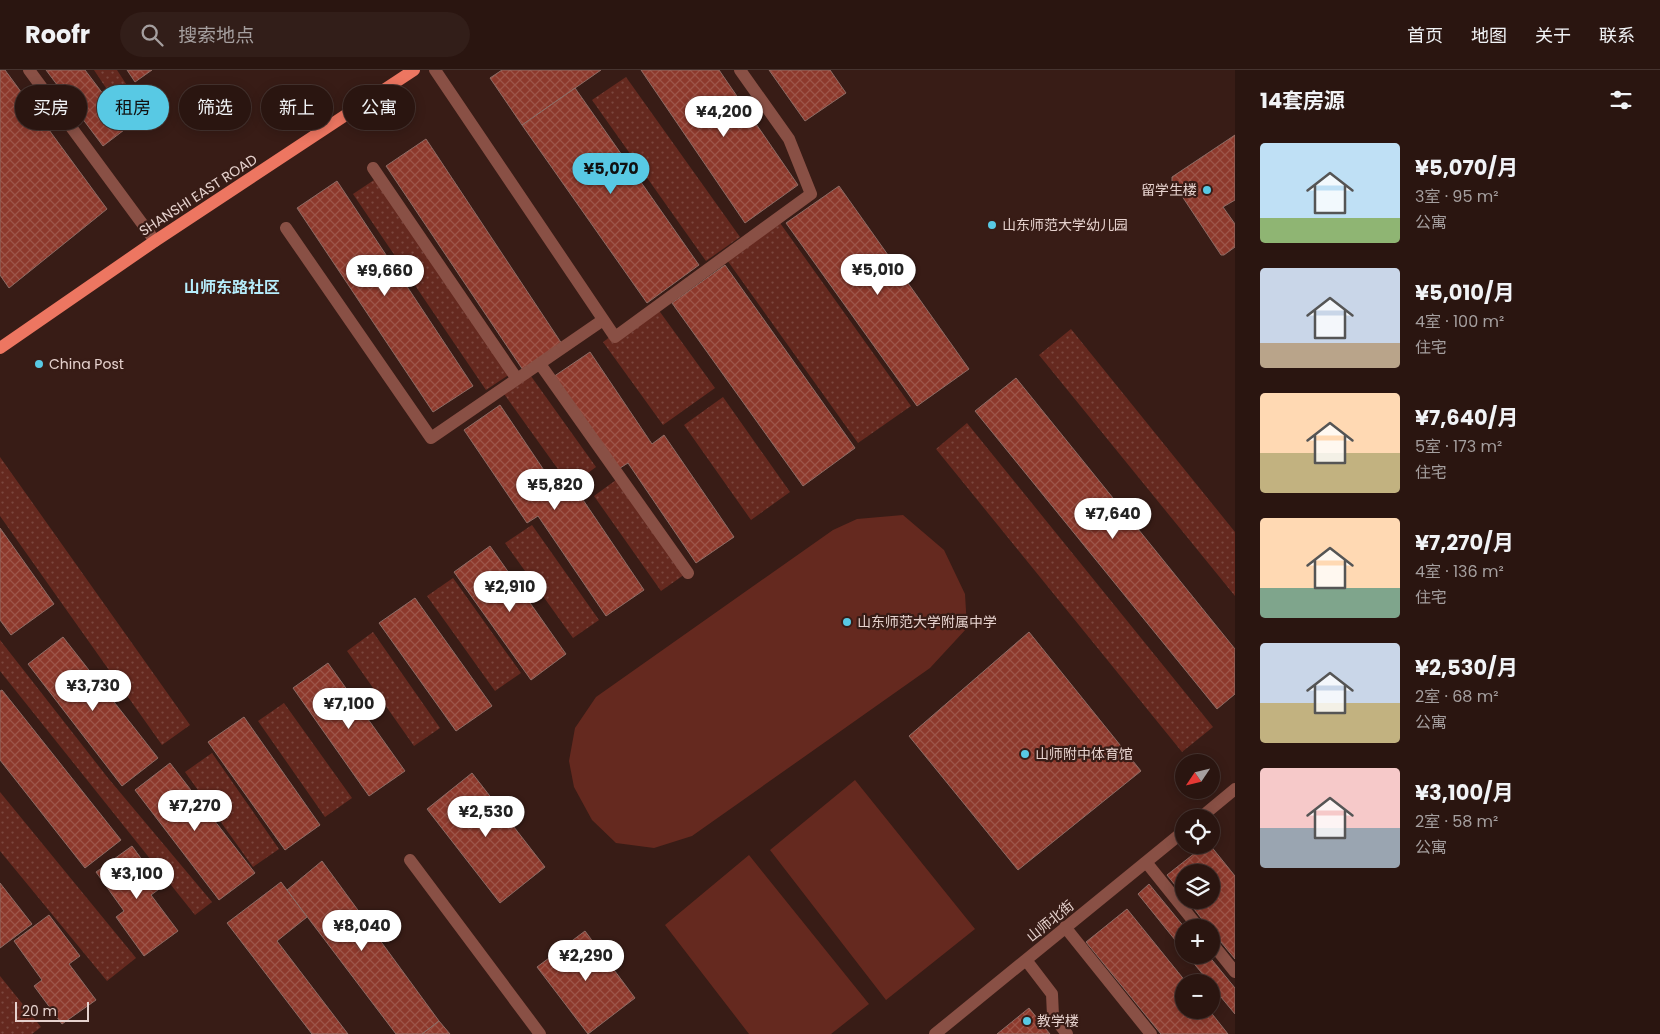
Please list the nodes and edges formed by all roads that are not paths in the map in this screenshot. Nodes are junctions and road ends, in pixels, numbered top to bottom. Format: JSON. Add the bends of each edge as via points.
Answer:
{"nodes":[{"id":1,"x":29,"y":70,"type":"edge"},
{"id":2,"x":414,"y":70,"type":"edge"},
{"id":3,"x":436,"y":70,"type":"edge"},
{"id":4,"x":740,"y":70,"type":"edge"},
{"id":5,"x":372,"y":168,"type":"dead end"},
{"id":6,"x":286,"y":228,"type":"dead end"},
{"id":7,"x":155,"y":240,"type":"junction"},
{"id":8,"x":604,"y":320,"type":"junction"},
{"id":9,"x":0,"y":348,"type":"edge"},
{"id":10,"x":540,"y":364,"type":"junction"},
{"id":11,"x":517,"y":379,"type":"junction"},
{"id":12,"x":688,"y":573,"type":"dead end"},
{"id":13,"x":1235,"y":789,"type":"edge"},
{"id":14,"x":1211,"y":809,"type":"edge"},
{"id":15,"x":1175,"y":838,"type":"edge"},
{"id":16,"x":410,"y":860,"type":"dead end"},
{"id":17,"x":1146,"y":862,"type":"junction"},
{"id":18,"x":1192,"y":919,"type":"edge"},
{"id":19,"x":1066,"y":927,"type":"junction"},
{"id":20,"x":1220,"y":953,"type":"edge"},
{"id":21,"x":1026,"y":960,"type":"junction"},
{"id":22,"x":1235,"y":972,"type":"edge"},
{"id":23,"x":540,"y":1034,"type":"edge"},
{"id":24,"x":935,"y":1034,"type":"edge"},
{"id":25,"x":1067,"y":1034,"type":"edge"},
{"id":26,"x":1151,"y":1034,"type":"edge"}],
"edges":[{"from":1,"to":7,"type":"street"},
{"from":2,"to":7,"type":"main road","name":"SHANSHI EAST ROAD"},
{"from":3,"to":8,"type":"street"},
{"from":4,"to":8,"type":"street","via":[[789,139],[811,194],[615,337]]},
{"from":5,"to":11,"type":"street"},
{"from":6,"to":11,"type":"street","via":[[431,438]]},
{"from":7,"to":9,"type":"main road","name":"SHANSHI EAST ROAD"},
{"from":8,"to":10,"type":"street"},
{"from":10,"to":11,"type":"street"},
{"from":10,"to":12,"type":"street"},
{"from":13,"to":14,"type":"street"},
{"from":15,"to":17,"type":"street","name":"山师北街"},
{"from":16,"to":23,"type":"street"},
{"from":17,"to":18,"type":"street"},
{"from":17,"to":19,"type":"street","name":"山师北街"},
{"from":19,"to":21,"type":"street","name":"山师北街"},
{"from":19,"to":26,"type":"street"},
{"from":20,"to":22,"type":"street"},
{"from":21,"to":24,"type":"street","name":"山师北街"},
{"from":21,"to":25,"type":"street","via":[[1052,994],[1053,1016]]}]}
